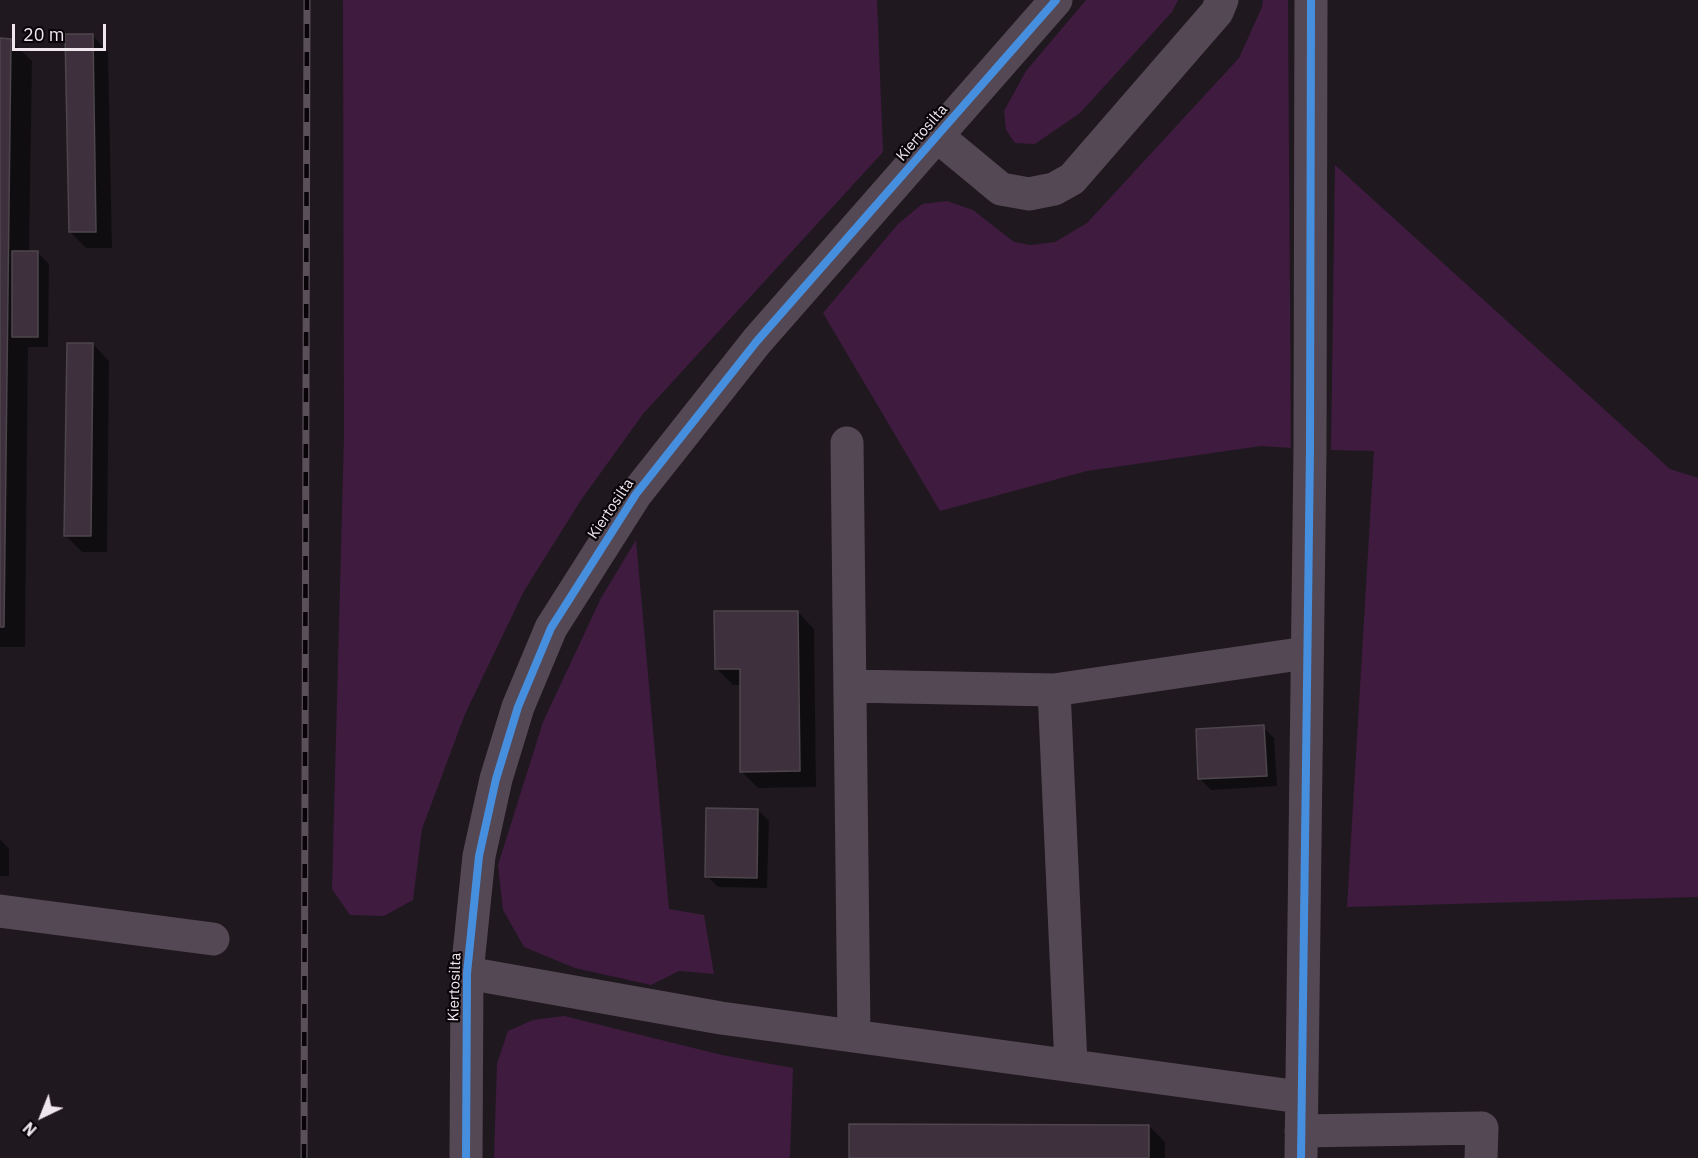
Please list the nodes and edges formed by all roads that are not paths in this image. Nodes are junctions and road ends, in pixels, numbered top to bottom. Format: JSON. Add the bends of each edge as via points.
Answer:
{"nodes":[{"id":1,"x":1056,"y":0,"type":"edge"},
{"id":2,"x":1222,"y":0,"type":"edge"},
{"id":3,"x":1311,"y":0,"type":"edge"},
{"id":4,"x":937,"y":136,"type":"junction"},
{"id":5,"x":847,"y":443,"type":"dead end"},
{"id":6,"x":1306,"y":653,"type":"junction"},
{"id":7,"x":850,"y":686,"type":"junction"},
{"id":8,"x":1054,"y":690,"type":"junction"},
{"id":9,"x":0,"y":911,"type":"edge"},
{"id":10,"x":213,"y":939,"type":"dead end"},
{"id":11,"x":467,"y":973,"type":"junction"},
{"id":12,"x":854,"y":1036,"type":"junction"},
{"id":13,"x":1071,"y":1065,"type":"junction"},
{"id":14,"x":1300,"y":1097,"type":"junction"},
{"id":15,"x":1301,"y":1145,"type":"edge"},
{"id":16,"x":466,"y":1158,"type":"edge"},
{"id":17,"x":1481,"y":1158,"type":"edge"}],
"edges":[{"from":1,"to":4,"type":"street","name":"Kiertosilta"},
{"from":2,"to":4,"type":"street","via":[[1217,12],[1072,179],[1054,189],[1029,194],[1002,189]]},
{"from":3,"to":6,"type":"street"},
{"from":4,"to":11,"type":"street","name":"Kiertosilta","via":[[757,341],[643,485],[551,628],[518,707],[496,779],[479,856]]},
{"from":5,"to":7,"type":"street"},
{"from":6,"to":8,"type":"street"},
{"from":6,"to":14,"type":"street"},
{"from":7,"to":8,"type":"street"},
{"from":7,"to":12,"type":"street"},
{"from":8,"to":13,"type":"street"},
{"from":9,"to":10,"type":"street"},
{"from":11,"to":12,"type":"street","via":[[721,1018]]},
{"from":11,"to":16,"type":"street","name":"Kiertosilta"},
{"from":12,"to":13,"type":"street"},
{"from":13,"to":14,"type":"street"},
{"from":14,"to":15,"type":"street"},
{"from":15,"to":17,"type":"street","via":[[1482,1128]]}]}
